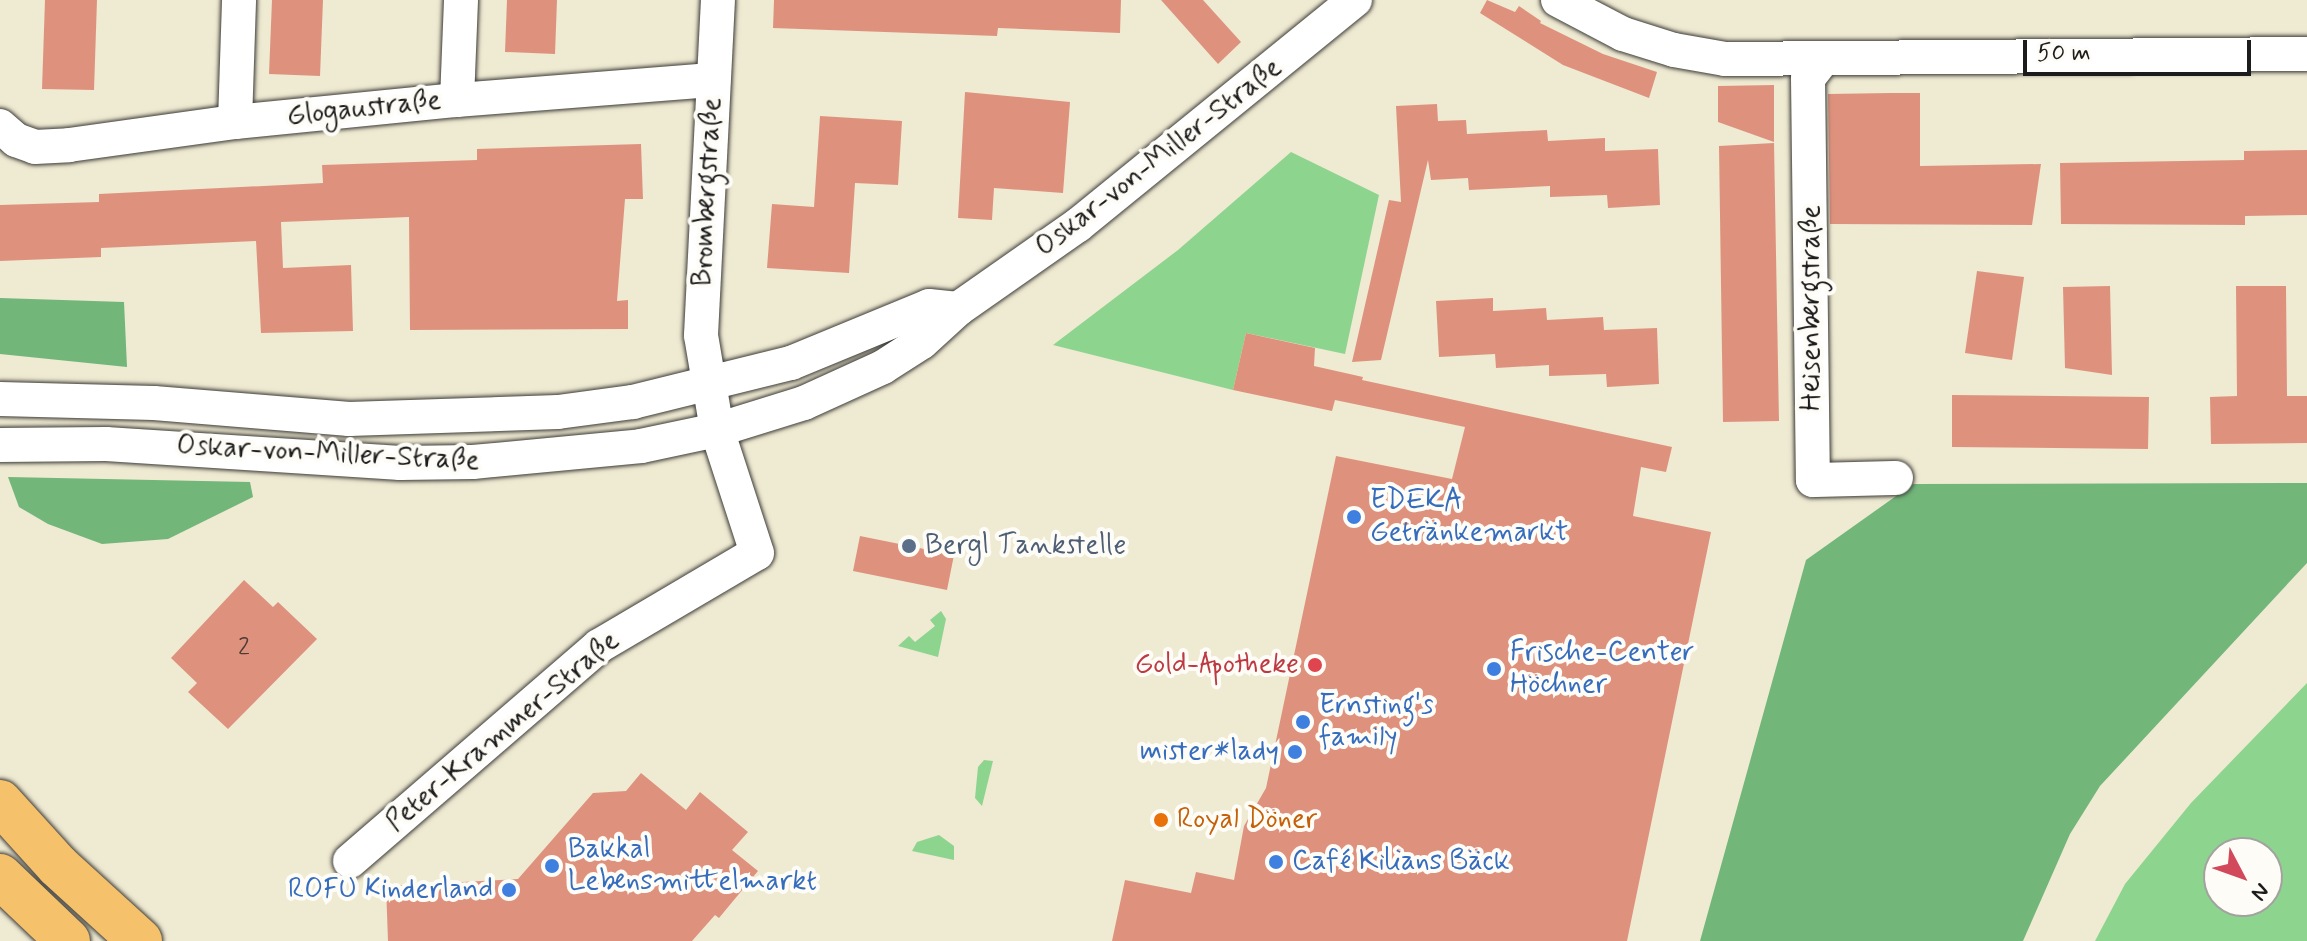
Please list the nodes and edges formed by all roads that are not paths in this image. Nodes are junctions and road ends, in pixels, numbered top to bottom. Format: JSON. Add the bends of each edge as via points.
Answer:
{"nodes":[{"id":1,"x":239,"y":0,"type":"edge"},
{"id":2,"x":461,"y":0,"type":"edge"},
{"id":3,"x":718,"y":0,"type":"edge"},
{"id":4,"x":1355,"y":0,"type":"edge"},
{"id":5,"x":1558,"y":0,"type":"edge"},
{"id":6,"x":2307,"y":54,"type":"edge"},
{"id":7,"x":1823,"y":59,"type":"junction"},
{"id":8,"x":713,"y":80,"type":"junction"},
{"id":9,"x":457,"y":100,"type":"junction"},
{"id":10,"x":235,"y":122,"type":"junction"},
{"id":11,"x":8,"y":133,"type":"edge"},
{"id":12,"x":958,"y":309,"type":"junction"},
{"id":13,"x":708,"y":384,"type":"junction"},
{"id":14,"x":0,"y":399,"type":"edge"},
{"id":15,"x":717,"y":430,"type":"junction"},
{"id":16,"x":0,"y":445,"type":"edge"},
{"id":17,"x":1896,"y":478,"type":"dead end"},
{"id":18,"x":0,"y":802,"type":"edge"},
{"id":19,"x":350,"y":861,"type":"dead end"},
{"id":20,"x":0,"y":876,"type":"edge"},
{"id":21,"x":68,"y":941,"type":"edge"},
{"id":22,"x":140,"y":941,"type":"edge"}],
"edges":[{"from":1,"to":10,"type":"street"},
{"from":2,"to":9,"type":"street"},
{"from":3,"to":8,"type":"street","name":"Brombergstraße"},
{"from":4,"to":12,"type":"street","name":"Oskar-von-Miller-Straße","via":[[1078,225]]},
{"from":5,"to":7,"type":"street","via":[[1623,34],[1674,50],[1725,59]]},
{"from":6,"to":7,"type":"street"},
{"from":7,"to":17,"type":"street","name":"Heisenbergstraße","via":[[1808,78],[1813,480]]},
{"from":8,"to":9,"type":"street","name":"Glogaustraße"},
{"from":8,"to":13,"type":"street","name":"Brombergstraße","via":[[701,335]]},
{"from":9,"to":10,"type":"street","name":"Glogaustraße"},
{"from":10,"to":11,"type":"street","name":"Glogaustraße","via":[[35,147]]},
{"from":12,"to":13,"type":"street","name":"Oskar-von-Miller-Straße","via":[[929,306],[791,363]]},
{"from":12,"to":15,"type":"street","name":"Oskar-von-Miller-Straße","via":[[922,342],[883,367],[804,403]]},
{"from":13,"to":14,"type":"street","name":"Oskar-von-Miller-Straße","via":[[603,406],[476,417],[349,419],[154,403]]},
{"from":13,"to":15,"type":"street","name":"Peter-Krammer-Straße"},
{"from":15,"to":16,"type":"street","name":"Oskar-von-Miller-Straße","via":[[641,446],[473,462],[400,463],[106,444]]},
{"from":15,"to":19,"type":"street","name":"Peter-Krammer-Straße","via":[[757,553],[599,646]]},
{"from":18,"to":22,"type":"main road","via":[[58,866]]},
{"from":20,"to":21,"type":"main road"}]}
